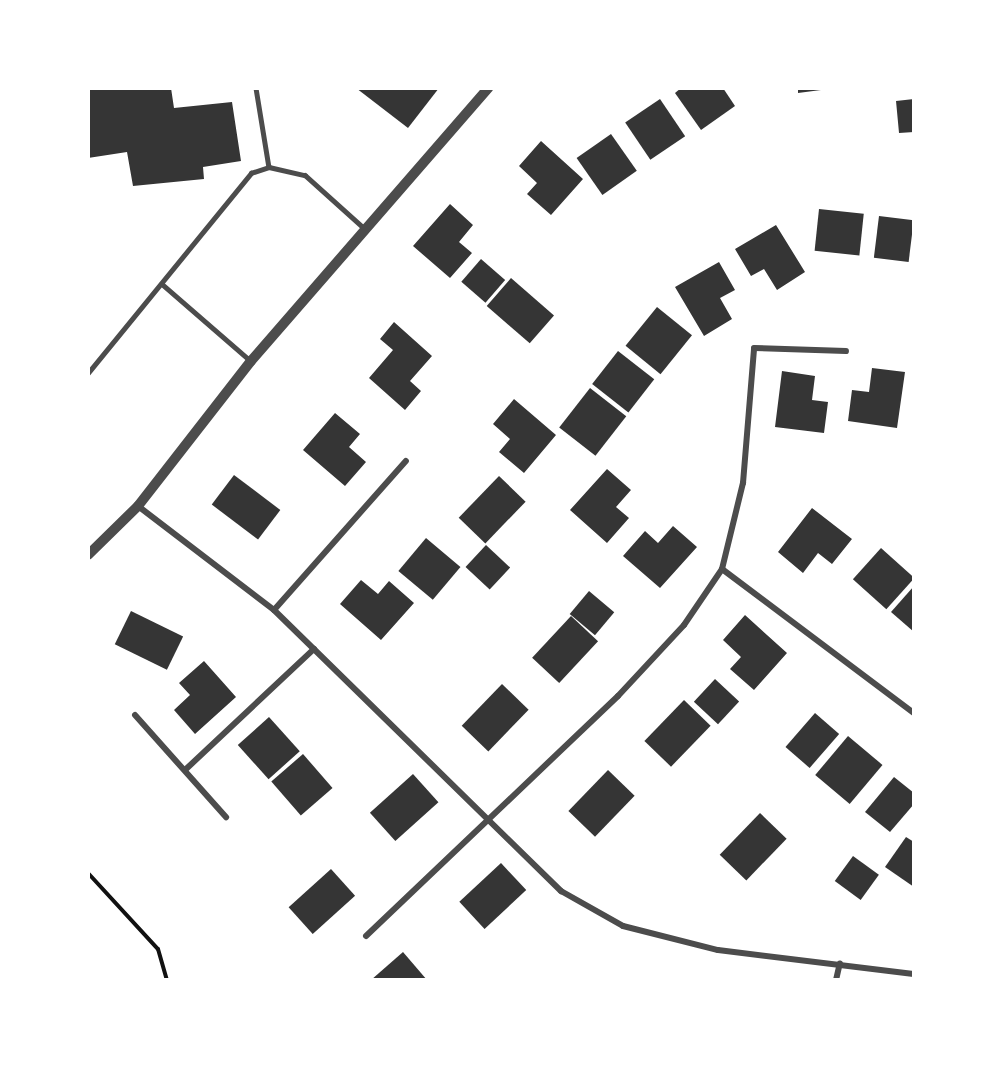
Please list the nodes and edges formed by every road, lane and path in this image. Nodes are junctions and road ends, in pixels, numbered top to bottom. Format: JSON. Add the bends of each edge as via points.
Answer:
{"nodes":[{"id":1,"x":256,"y":88,"type":"edge"},
{"id":2,"x":488,"y":88,"type":"edge"},
{"id":3,"x":269,"y":167,"type":"junction"},
{"id":4,"x":366,"y":230,"type":"junction"},
{"id":5,"x":162,"y":284,"type":"junction"},
{"id":6,"x":846,"y":351,"type":"dead end"},
{"id":7,"x":251,"y":361,"type":"junction"},
{"id":8,"x":88,"y":373,"type":"edge"},
{"id":9,"x":406,"y":461,"type":"dead end"},
{"id":10,"x":138,"y":506,"type":"junction"},
{"id":11,"x":88,"y":555,"type":"edge"},
{"id":12,"x":722,"y":569,"type":"junction"},
{"id":13,"x":274,"y":610,"type":"junction"},
{"id":14,"x":314,"y":649,"type":"junction"},
{"id":15,"x":913,"y":712,"type":"edge"},
{"id":16,"x":135,"y":715,"type":"dead end"},
{"id":17,"x":185,"y":770,"type":"junction"},
{"id":18,"x":226,"y":817,"type":"dead end"},
{"id":19,"x":488,"y":820,"type":"junction"},
{"id":20,"x":88,"y":873,"type":"edge"},
{"id":21,"x":366,"y":936,"type":"dead end"},
{"id":22,"x":840,"y":963,"type":"junction"},
{"id":23,"x":914,"y":974,"type":"edge"},
{"id":24,"x":167,"y":980,"type":"edge"},
{"id":25,"x":836,"y":980,"type":"edge"}],
"edges":[{"from":1,"to":3,"type":"lane"},
{"from":2,"to":4,"type":"street"},
{"from":3,"to":4,"type":"lane","via":[[305,175]]},
{"from":3,"to":5,"type":"lane","via":[[251,173]]},
{"from":4,"to":7,"type":"street"},
{"from":5,"to":7,"type":"lane"},
{"from":5,"to":8,"type":"lane"},
{"from":6,"to":12,"type":"street","via":[[753,348],[743,483]]},
{"from":7,"to":10,"type":"street"},
{"from":9,"to":13,"type":"street"},
{"from":10,"to":11,"type":"street"},
{"from":10,"to":13,"type":"street"},
{"from":12,"to":15,"type":"street"},
{"from":12,"to":19,"type":"street","via":[[684,625],[626,688]]},
{"from":13,"to":14,"type":"street"},
{"from":14,"to":17,"type":"street"},
{"from":14,"to":19,"type":"street"},
{"from":16,"to":17,"type":"street"},
{"from":17,"to":18,"type":"street"},
{"from":19,"to":21,"type":"street"},
{"from":19,"to":22,"type":"street","via":[[561,891],[623,926],[718,950]]},
{"from":20,"to":24,"type":"path","via":[[158,949]]},
{"from":22,"to":23,"type":"street"},
{"from":22,"to":25,"type":"street"}]}
